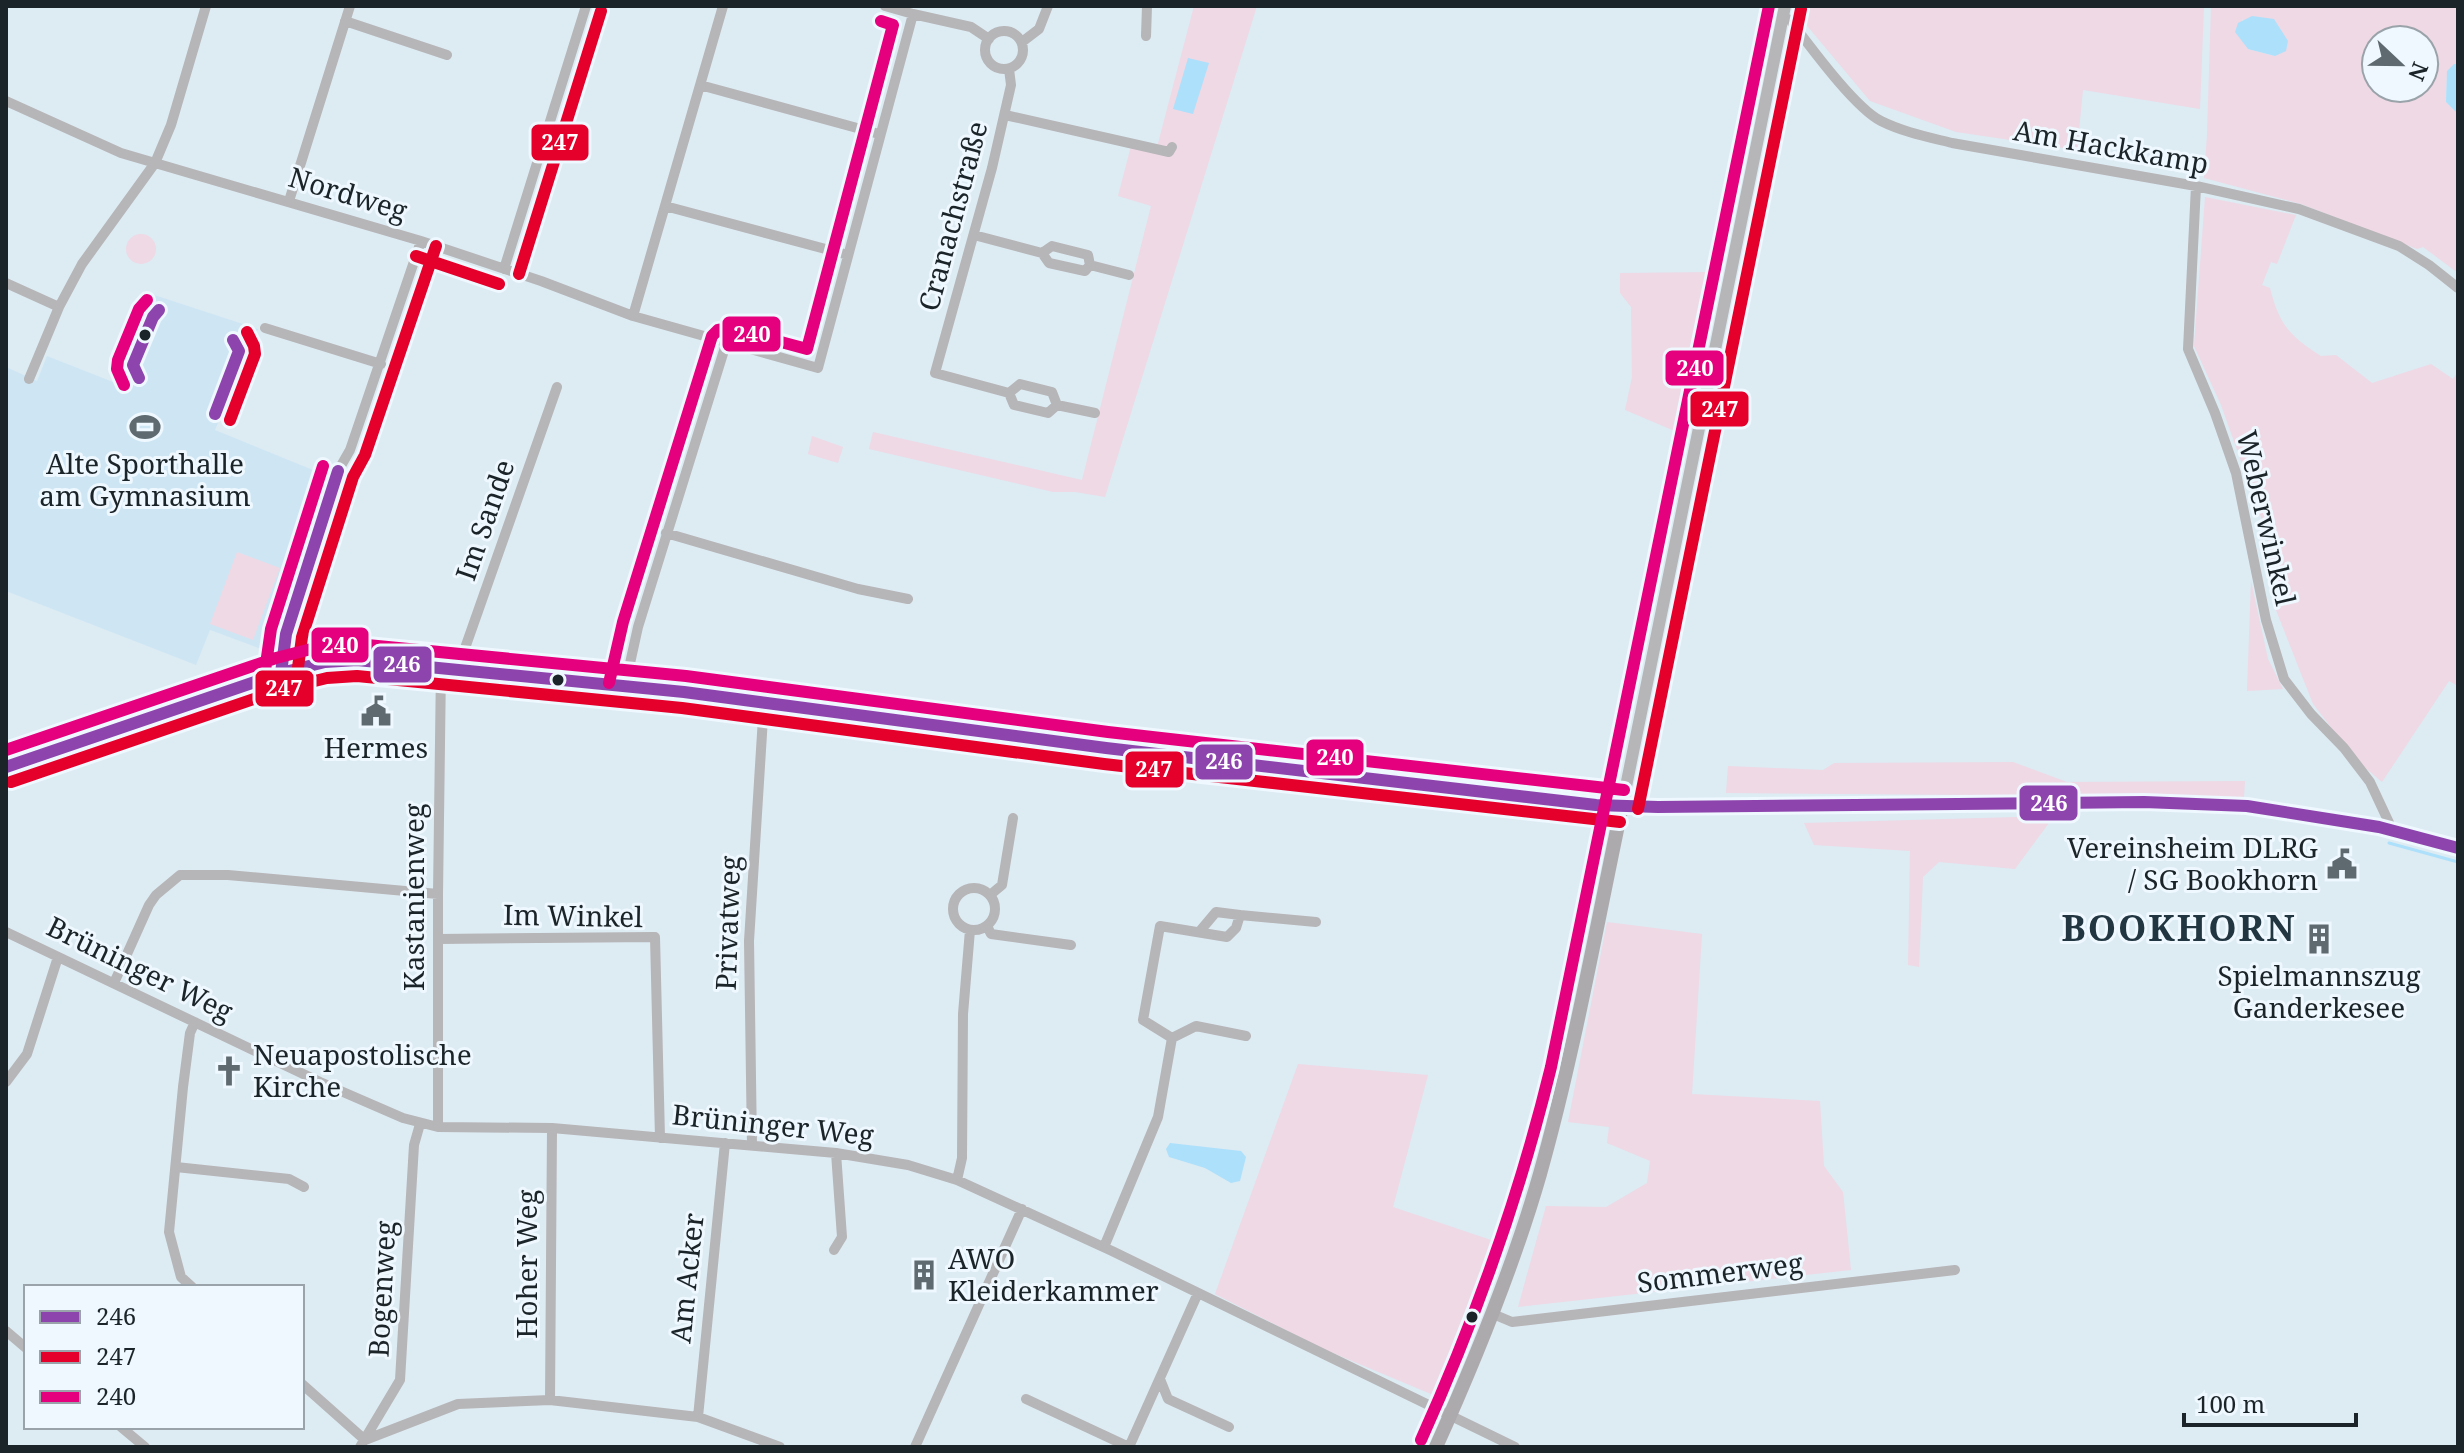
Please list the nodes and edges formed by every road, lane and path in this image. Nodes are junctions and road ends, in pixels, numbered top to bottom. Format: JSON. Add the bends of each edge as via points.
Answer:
{"nodes":[{"id":1,"x":206,"y":6,"type":"edge"},
{"id":2,"x":350,"y":6,"type":"edge"},
{"id":3,"x":586,"y":6,"type":"edge"},
{"id":4,"x":723,"y":6,"type":"edge"},
{"id":5,"x":885,"y":6,"type":"edge"},
{"id":6,"x":1048,"y":6,"type":"edge"},
{"id":7,"x":1147,"y":6,"type":"edge"},
{"id":8,"x":1783,"y":12,"type":"edge"},
{"id":9,"x":913,"y":14,"type":"junction"},
{"id":10,"x":345,"y":21,"type":"junction"},
{"id":11,"x":1146,"y":36,"type":"dead end"},
{"id":12,"x":989,"y":39,"type":"junction"},
{"id":13,"x":1022,"y":42,"type":"junction"},
{"id":14,"x":447,"y":55,"type":"dead end"},
{"id":15,"x":1009,"y":69,"type":"junction"},
{"id":16,"x":700,"y":85,"type":"junction"},
{"id":17,"x":6,"y":101,"type":"edge"},
{"id":18,"x":1005,"y":115,"type":"junction"},
{"id":19,"x":879,"y":134,"type":"junction"},
{"id":20,"x":1172,"y":147,"type":"dead end"},
{"id":21,"x":155,"y":163,"type":"junction"},
{"id":22,"x":2196,"y":186,"type":"junction"},
{"id":23,"x":289,"y":201,"type":"junction"},
{"id":24,"x":665,"y":206,"type":"junction"},
{"id":25,"x":974,"y":235,"type":"junction"},
{"id":26,"x":421,"y":241,"type":"junction"},
{"id":27,"x":1042,"y":253,"type":"junction"},
{"id":28,"x":848,"y":255,"type":"junction"},
{"id":29,"x":1090,"y":265,"type":"junction"},
{"id":30,"x":504,"y":269,"type":"junction"},
{"id":31,"x":1129,"y":275,"type":"dead end"},
{"id":32,"x":6,"y":283,"type":"edge"},
{"id":33,"x":2458,"y":288,"type":"edge"},
{"id":34,"x":59,"y":307,"type":"junction"},
{"id":35,"x":633,"y":316,"type":"junction"},
{"id":36,"x":265,"y":328,"type":"dead end"},
{"id":37,"x":726,"y":344,"type":"junction"},
{"id":38,"x":381,"y":364,"type":"junction"},
{"id":39,"x":29,"y":379,"type":"dead end"},
{"id":40,"x":557,"y":387,"type":"dead end"},
{"id":41,"x":1009,"y":393,"type":"junction"},
{"id":42,"x":1057,"y":405,"type":"junction"},
{"id":43,"x":1095,"y":413,"type":"dead end"},
{"id":44,"x":666,"y":533,"type":"junction"},
{"id":45,"x":908,"y":599,"type":"dead end"},
{"id":46,"x":441,"y":667,"type":"junction"},
{"id":47,"x":458,"y":668,"type":"junction"},
{"id":48,"x":281,"y":673,"type":"junction"},
{"id":49,"x":625,"y":686,"type":"junction"},
{"id":50,"x":764,"y":702,"type":"junction"},
{"id":51,"x":6,"y":767,"type":"edge"},
{"id":52,"x":1622,"y":806,"type":"junction"},
{"id":53,"x":1013,"y":818,"type":"dead end"},
{"id":54,"x":2392,"y":829,"type":"junction"},
{"id":55,"x":2458,"y":848,"type":"edge"},
{"id":56,"x":438,"y":894,"type":"junction"},
{"id":57,"x":990,"y":895,"type":"junction"},
{"id":58,"x":1240,"y":915,"type":"junction"},
{"id":59,"x":1316,"y":922,"type":"dead end"},
{"id":60,"x":987,"y":926,"type":"junction"},
{"id":61,"x":970,"y":930,"type":"junction"},
{"id":62,"x":1200,"y":931,"type":"junction"},
{"id":63,"x":6,"y":932,"type":"edge"},
{"id":64,"x":438,"y":939,"type":"junction"},
{"id":65,"x":1071,"y":945,"type":"dead end"},
{"id":66,"x":58,"y":957,"type":"junction"},
{"id":67,"x":114,"y":983,"type":"junction"},
{"id":68,"x":195,"y":1022,"type":"junction"},
{"id":69,"x":1246,"y":1036,"type":"dead end"},
{"id":70,"x":1172,"y":1038,"type":"junction"},
{"id":71,"x":6,"y":1082,"type":"edge"},
{"id":72,"x":420,"y":1124,"type":"junction"},
{"id":73,"x":438,"y":1127,"type":"junction"},
{"id":74,"x":552,"y":1128,"type":"junction"},
{"id":75,"x":660,"y":1138,"type":"junction"},
{"id":76,"x":725,"y":1143,"type":"junction"},
{"id":77,"x":752,"y":1146,"type":"junction"},
{"id":78,"x":836,"y":1153,"type":"junction"},
{"id":79,"x":176,"y":1167,"type":"junction"},
{"id":80,"x":957,"y":1180,"type":"junction"},
{"id":81,"x":304,"y":1187,"type":"dead end"},
{"id":82,"x":1022,"y":1209,"type":"junction"},
{"id":83,"x":1104,"y":1247,"type":"junction"},
{"id":84,"x":834,"y":1250,"type":"dead end"},
{"id":85,"x":1955,"y":1270,"type":"dead end"},
{"id":86,"x":190,"y":1285,"type":"edge"},
{"id":87,"x":1198,"y":1293,"type":"junction"},
{"id":88,"x":1493,"y":1314,"type":"junction"},
{"id":89,"x":6,"y":1331,"type":"edge"},
{"id":90,"x":24,"y":1346,"type":"edge"},
{"id":91,"x":1160,"y":1379,"type":"junction"},
{"id":92,"x":304,"y":1386,"type":"edge"},
{"id":93,"x":1026,"y":1399,"type":"dead end"},
{"id":94,"x":1168,"y":1399,"type":"junction"},
{"id":95,"x":550,"y":1400,"type":"junction"},
{"id":96,"x":1149,"y":1405,"type":"junction"},
{"id":97,"x":698,"y":1417,"type":"junction"},
{"id":98,"x":1450,"y":1417,"type":"junction"},
{"id":99,"x":1229,"y":1427,"type":"dead end"},
{"id":100,"x":123,"y":1429,"type":"edge"},
{"id":101,"x":363,"y":1444,"type":"edge"},
{"id":102,"x":145,"y":1447,"type":"edge"},
{"id":103,"x":780,"y":1447,"type":"edge"},
{"id":104,"x":915,"y":1447,"type":"edge"},
{"id":105,"x":1129,"y":1447,"type":"edge"},
{"id":106,"x":1436,"y":1447,"type":"edge"},
{"id":107,"x":1515,"y":1447,"type":"edge"}],
"edges":[{"from":1,"to":21,"type":"street"},
{"from":2,"to":10,"type":"street"},
{"from":3,"to":30,"type":"street"},
{"from":4,"to":16,"type":"street"},
{"from":5,"to":9,"type":"street"},
{"from":6,"to":13,"type":"street","via":[[1039,29]]},
{"from":7,"to":11,"type":"street"},
{"from":8,"to":22,"type":"street","name":"Am Hackkamp","via":[[1863,108],[1880,120],[1952,143]]},
{"from":8,"to":52,"type":"street"},
{"from":9,"to":12,"type":"street","via":[[971,27]]},
{"from":9,"to":19,"type":"street"},
{"from":10,"to":14,"type":"street"},
{"from":10,"to":23,"type":"street"},
{"from":12,"to":13,"type":"street","via":[[1009,32]]},
{"from":12,"to":15,"type":"street","via":[[985,51],[990,64]]},
{"from":13,"to":15,"type":"street","via":[[1023,56]]},
{"from":15,"to":18,"type":"street","name":"Cranachstraße"},
{"from":16,"to":19,"type":"street"},
{"from":16,"to":24,"type":"street"},
{"from":17,"to":21,"type":"street","name":"Nordweg"},
{"from":18,"to":20,"type":"street","via":[[1169,152]]},
{"from":18,"to":25,"type":"street","name":"Cranachstraße"},
{"from":19,"to":28,"type":"street"},
{"from":21,"to":23,"type":"street","name":"Nordweg"},
{"from":21,"to":34,"type":"street","via":[[82,264]]},
{"from":22,"to":33,"type":"street","name":"Am Hackkamp","via":[[2299,209],[2399,246]]},
{"from":22,"to":54,"type":"street","name":"Weberwinkel","via":[[2188,349],[2236,473],[2266,620],[2284,679],[2370,782]]},
{"from":23,"to":26,"type":"street","name":"Nordweg"},
{"from":24,"to":28,"type":"street"},
{"from":24,"to":35,"type":"street"},
{"from":25,"to":27,"type":"street"},
{"from":25,"to":41,"type":"street","name":"Cranachstraße","via":[[935,373]]},
{"from":26,"to":30,"type":"street","name":"Nordweg"},
{"from":26,"to":38,"type":"street"},
{"from":27,"to":29,"type":"street","via":[[1049,263],[1085,271]]},
{"from":27,"to":29,"type":"street","via":[[1052,246],[1088,255]]},
{"from":28,"to":37,"type":"street","name":"Nordweg","via":[[818,368]]},
{"from":29,"to":31,"type":"street"},
{"from":30,"to":35,"type":"street","name":"Nordweg"},
{"from":32,"to":34,"type":"street"},
{"from":34,"to":39,"type":"street"},
{"from":35,"to":37,"type":"street","name":"Nordweg"},
{"from":36,"to":38,"type":"street"},
{"from":37,"to":44,"type":"street"},
{"from":38,"to":48,"type":"street","via":[[338,471],[286,634]]},
{"from":40,"to":47,"type":"street","name":"Im Sande"},
{"from":41,"to":42,"type":"street","via":[[1014,405],[1048,413]]},
{"from":41,"to":42,"type":"street","via":[[1020,384],[1052,392]]},
{"from":42,"to":43,"type":"street"},
{"from":44,"to":45,"type":"street"},
{"from":44,"to":49,"type":"street"},
{"from":46,"to":47,"type":"street"},
{"from":46,"to":48,"type":"street","via":[[357,660]]},
{"from":46,"to":56,"type":"street","name":"Kastanienweg"},
{"from":47,"to":49,"type":"street"},
{"from":48,"to":51,"type":"street"},
{"from":49,"to":50,"type":"street"},
{"from":50,"to":52,"type":"street","via":[[1106,748]]},
{"from":50,"to":77,"type":"street","name":"Privatweg","via":[[749,941]]},
{"from":52,"to":54,"type":"main road","via":[[2144,802],[2247,806]]},
{"from":52,"to":88,"type":"main road","via":[[1540,1174]]},
{"from":53,"to":57,"type":"street","via":[[1002,885]]},
{"from":54,"to":55,"type":"main road"},
{"from":56,"to":64,"type":"street","name":"Kastanienweg"},
{"from":56,"to":67,"type":"street","via":[[180,875],[149,905]]},
{"from":57,"to":60,"type":"street","via":[[995,912]]},
{"from":57,"to":61,"type":"street","via":[[971,887],[955,898],[954,918]]},
{"from":58,"to":59,"type":"street"},
{"from":58,"to":62,"type":"street","via":[[1216,912]]},
{"from":58,"to":62,"type":"street","via":[[1227,937]]},
{"from":60,"to":61,"type":"street"},
{"from":60,"to":65,"type":"street","via":[[991,934]]},
{"from":61,"to":80,"type":"street"},
{"from":62,"to":70,"type":"street","via":[[1160,926],[1143,1020]]},
{"from":63,"to":66,"type":"street","name":"Brüninger Weg"},
{"from":64,"to":73,"type":"street","name":"Kastanienweg"},
{"from":64,"to":75,"type":"street","name":"Im Winkel","via":[[655,937]]},
{"from":66,"to":67,"type":"street","name":"Brüninger Weg"},
{"from":66,"to":71,"type":"street","via":[[27,1054]]},
{"from":67,"to":68,"type":"street","name":"Brüninger Weg"},
{"from":68,"to":72,"type":"street","name":"Brüninger Weg"},
{"from":68,"to":79,"type":"street"},
{"from":69,"to":70,"type":"street","via":[[1196,1026]]},
{"from":70,"to":83,"type":"street","via":[[1158,1117]]},
{"from":72,"to":73,"type":"street","name":"Brüninger Weg"},
{"from":72,"to":101,"type":"street","name":"Bogenweg","via":[[414,1145],[400,1380]]},
{"from":73,"to":74,"type":"street","name":"Brüninger Weg"},
{"from":74,"to":75,"type":"street","name":"Brüninger Weg"},
{"from":74,"to":95,"type":"street","name":"Hoher Weg"},
{"from":75,"to":76,"type":"street","name":"Brüninger Weg"},
{"from":76,"to":77,"type":"street","name":"Brüninger Weg"},
{"from":76,"to":97,"type":"street","name":"Am Acker"},
{"from":77,"to":78,"type":"street","name":"Brüninger Weg"},
{"from":78,"to":80,"type":"street","name":"Brüninger Weg"},
{"from":78,"to":84,"type":"street","via":[[842,1237]]},
{"from":79,"to":81,"type":"street","via":[[289,1179]]},
{"from":79,"to":86,"type":"street","via":[[169,1232],[181,1277]]},
{"from":80,"to":82,"type":"street","name":"Brüninger Weg"},
{"from":82,"to":83,"type":"street","name":"Brüninger Weg"},
{"from":82,"to":104,"type":"street"},
{"from":83,"to":87,"type":"street","name":"Brüninger Weg"},
{"from":85,"to":88,"type":"street","name":"Sommerweg","via":[[1512,1322]]},
{"from":87,"to":91,"type":"street"},
{"from":87,"to":98,"type":"street","name":"Brüninger Weg"},
{"from":88,"to":98,"type":"main road"},
{"from":89,"to":90,"type":"street"},
{"from":91,"to":94,"type":"street"},
{"from":91,"to":96,"type":"street"},
{"from":92,"to":101,"type":"street"},
{"from":93,"to":105,"type":"street"},
{"from":94,"to":96,"type":"street"},
{"from":94,"to":99,"type":"street"},
{"from":95,"to":97,"type":"street"},
{"from":95,"to":101,"type":"street","via":[[458,1404]]},
{"from":96,"to":105,"type":"street"},
{"from":97,"to":103,"type":"street"},
{"from":98,"to":106,"type":"main road"},
{"from":98,"to":107,"type":"street","name":"Brüninger Weg"},
{"from":100,"to":102,"type":"street"}]}
